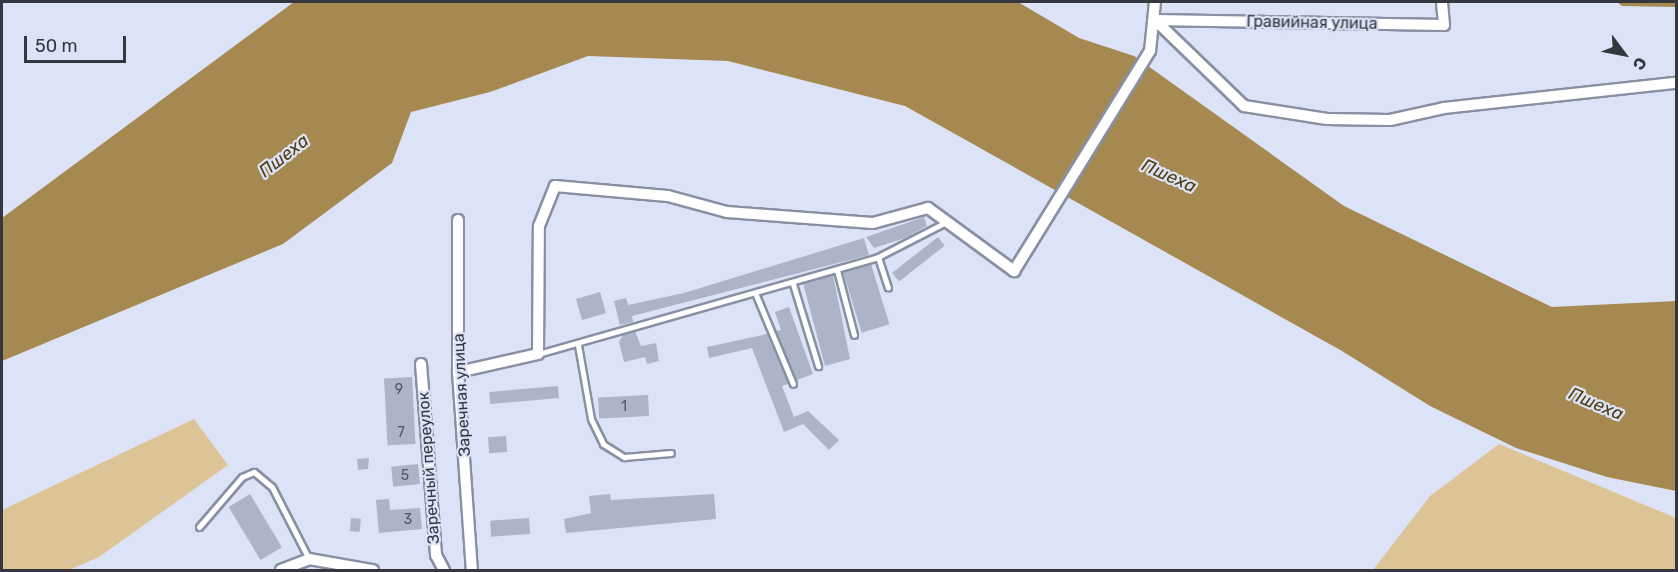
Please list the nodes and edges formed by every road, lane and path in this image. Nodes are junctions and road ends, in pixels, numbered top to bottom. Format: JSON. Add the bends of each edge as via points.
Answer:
{"nodes":[{"id":1,"x":1155,"y":2,"type":"edge"},
{"id":2,"x":1442,"y":2,"type":"edge"},
{"id":3,"x":1155,"y":20,"type":"junction"},
{"id":4,"x":1677,"y":82,"type":"edge"},
{"id":5,"x":458,"y":220,"type":"dead end"},
{"id":6,"x":947,"y":221,"type":"junction"},
{"id":7,"x":878,"y":257,"type":"junction"},
{"id":8,"x":837,"y":270,"type":"junction"},
{"id":9,"x":793,"y":284,"type":"junction"},
{"id":10,"x":888,"y":287,"type":"dead end"},
{"id":11,"x":756,"y":295,"type":"junction"},
{"id":12,"x":854,"y":334,"type":"dead end"},
{"id":13,"x":578,"y":345,"type":"junction"},
{"id":14,"x":538,"y":354,"type":"junction"},
{"id":15,"x":421,"y":364,"type":"dead end"},
{"id":16,"x":818,"y":366,"type":"dead end"},
{"id":17,"x":458,"y":372,"type":"junction"},
{"id":18,"x":793,"y":384,"type":"dead end"},
{"id":19,"x":670,"y":453,"type":"dead end"},
{"id":20,"x":199,"y":527,"type":"dead end"},
{"id":21,"x":309,"y":559,"type":"junction"},
{"id":22,"x":281,"y":570,"type":"edge"},
{"id":23,"x":373,"y":570,"type":"edge"},
{"id":24,"x":444,"y":570,"type":"edge"},
{"id":25,"x":472,"y":570,"type":"edge"}],
"edges":[{"from":1,"to":3,"type":"street"},
{"from":2,"to":3,"type":"street","name":"Гравийная улица","via":[[1444,25]]},
{"from":3,"to":4,"type":"street","via":[[1244,106],[1327,119],[1390,120],[1444,108]]},
{"from":3,"to":6,"type":"street","via":[[1150,51],[1014,271]]},
{"from":5,"to":17,"type":"street","name":"Заречная улица"},
{"from":6,"to":7,"type":"lane"},
{"from":6,"to":14,"type":"street","via":[[928,208],[873,223],[727,212],[668,196],[555,186],[539,226]]},
{"from":7,"to":8,"type":"lane"},
{"from":7,"to":10,"type":"lane"},
{"from":8,"to":9,"type":"lane"},
{"from":8,"to":12,"type":"lane"},
{"from":9,"to":11,"type":"lane"},
{"from":9,"to":16,"type":"lane"},
{"from":11,"to":13,"type":"lane"},
{"from":11,"to":18,"type":"lane"},
{"from":13,"to":14,"type":"lane"},
{"from":13,"to":19,"type":"lane","via":[[591,420],[603,444],[624,457]]},
{"from":14,"to":17,"type":"street"},
{"from":15,"to":24,"type":"street","name":"Заречный переулок","via":[[436,555]]},
{"from":17,"to":25,"type":"street","name":"Заречная улица"},
{"from":20,"to":21,"type":"lane","via":[[242,477],[254,472],[272,487]]},
{"from":21,"to":22,"type":"street"},
{"from":21,"to":23,"type":"street"}]}
